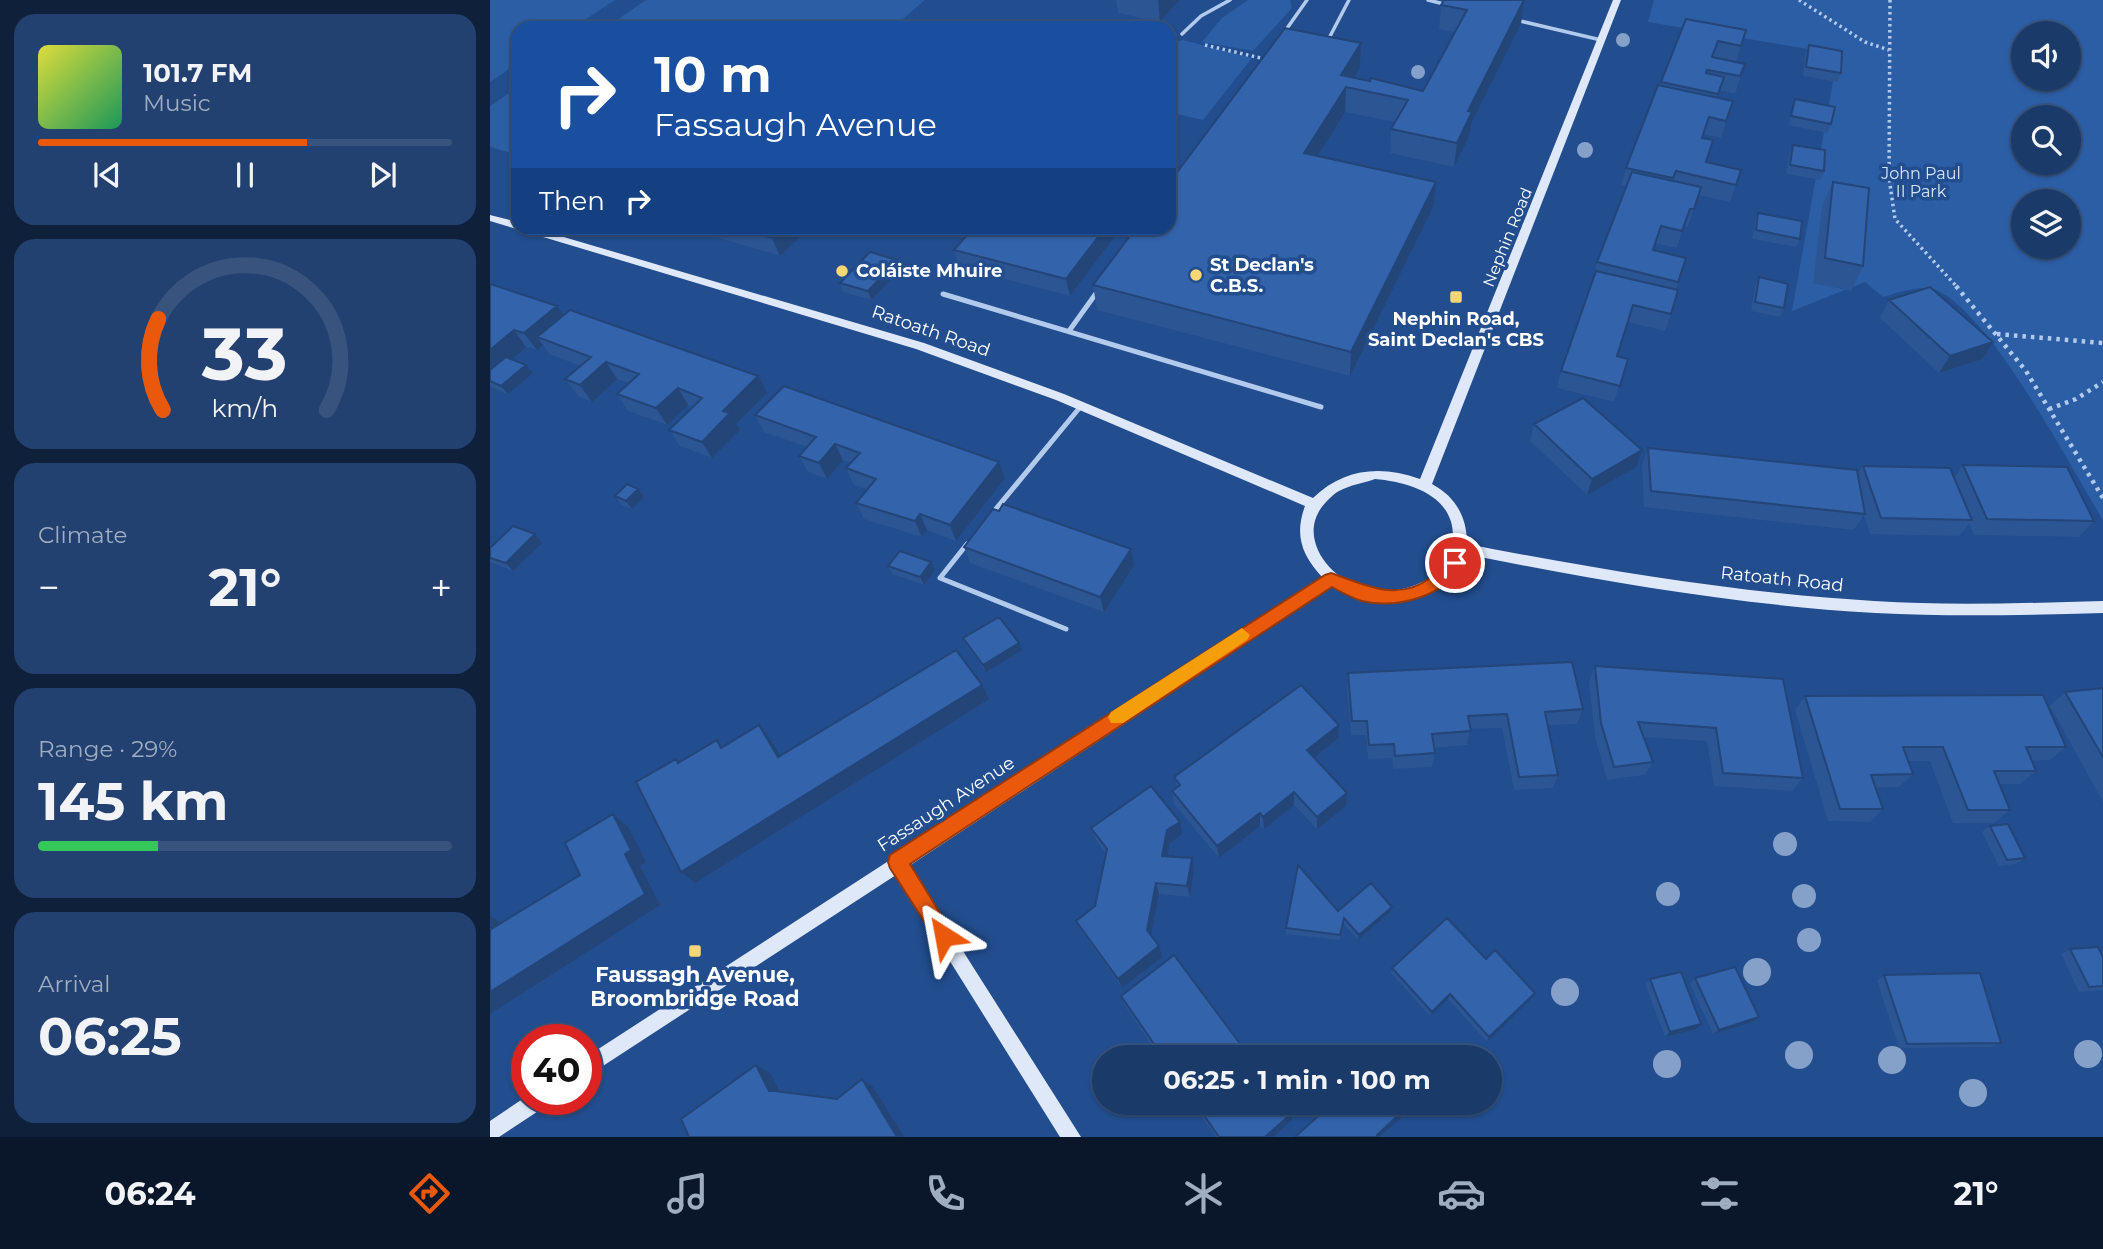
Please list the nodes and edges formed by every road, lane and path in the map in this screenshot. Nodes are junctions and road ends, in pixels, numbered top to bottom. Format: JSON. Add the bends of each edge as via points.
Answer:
{"nodes":[{"id":1,"x":1230,"y":0,"type":"edge"},
{"id":2,"x":1307,"y":0,"type":"edge"},
{"id":3,"x":1349,"y":0,"type":"edge"},
{"id":4,"x":1428,"y":0,"type":"edge"},
{"id":5,"x":1617,"y":0,"type":"edge"},
{"id":6,"x":1799,"y":0,"type":"edge"},
{"id":7,"x":1890,"y":0,"type":"edge"},
{"id":8,"x":1453,"y":6,"type":"edge"},
{"id":9,"x":1515,"y":20,"type":"edge"},
{"id":10,"x":1182,"y":34,"type":"joint"},
{"id":11,"x":1601,"y":40,"type":"junction"},
{"id":12,"x":1324,"y":48,"type":"edge"},
{"id":13,"x":1889,"y":50,"type":"junction"},
{"id":14,"x":1265,"y":59,"type":"joint"},
{"id":15,"x":490,"y":218,"type":"edge"},
{"id":16,"x":511,"y":224,"type":"edge"},
{"id":17,"x":547,"y":235,"type":"edge"},
{"id":18,"x":1099,"y":290,"type":"edge"},
{"id":19,"x":943,"y":294,"type":"dead end"},
{"id":20,"x":1069,"y":331,"type":"junction"},
{"id":21,"x":1997,"y":334,"type":"junction"},
{"id":22,"x":2103,"y":343,"type":"edge"},
{"id":23,"x":2103,"y":382,"type":"edge"},
{"id":24,"x":1081,"y":406,"type":"junction"},
{"id":25,"x":1321,"y":407,"type":"dead end"},
{"id":26,"x":2049,"y":409,"type":"junction"},
{"id":27,"x":1425,"y":484,"type":"junction"},
{"id":28,"x":2103,"y":498,"type":"edge"},
{"id":29,"x":1314,"y":504,"type":"junction"},
{"id":30,"x":984,"y":524,"type":"edge"},
{"id":31,"x":975,"y":535,"type":"edge"},
{"id":32,"x":1460,"y":548,"type":"junction"},
{"id":33,"x":1331,"y":580,"type":"junction"},
{"id":34,"x":2103,"y":607,"type":"edge"},
{"id":35,"x":1066,"y":629,"type":"dead end"},
{"id":36,"x":897,"y":862,"type":"junction"},
{"id":37,"x":602,"y":1057,"type":"edge"},
{"id":38,"x":515,"y":1115,"type":"edge"},
{"id":39,"x":490,"y":1132,"type":"edge"},
{"id":40,"x":1071,"y":1137,"type":"edge"}],
"edges":[{"from":1,"to":10,"type":"lane","via":[[1201,16]]},
{"from":2,"to":14,"type":"lane"},
{"from":3,"to":12,"type":"lane"},
{"from":4,"to":8,"type":"lane"},
{"from":5,"to":11,"type":"main road","name":"Nephin Road"},
{"from":6,"to":13,"type":"path","via":[[1865,42]]},
{"from":7,"to":13,"type":"path"},
{"from":9,"to":11,"type":"lane"},
{"from":10,"to":14,"type":"path","via":[[1195,43]]},
{"from":11,"to":27,"type":"main road","name":"Nephin Road"},
{"from":13,"to":21,"type":"path","via":[[1889,178],[1895,219]]},
{"from":15,"to":16,"type":"main road","name":"Ratoath Road"},
{"from":17,"to":24,"type":"main road","name":"Ratoath Road","via":[[920,346]]},
{"from":18,"to":20,"type":"lane"},
{"from":19,"to":20,"type":"lane"},
{"from":20,"to":25,"type":"lane"},
{"from":21,"to":22,"type":"path"},
{"from":21,"to":26,"type":"path"},
{"from":23,"to":26,"type":"path"},
{"from":24,"to":29,"type":"main road","name":"Ratoath Road"},
{"from":24,"to":30,"type":"lane"},
{"from":26,"to":28,"type":"path"},
{"from":27,"to":29,"type":"main road","via":[[1399,475],[1375,474],[1333,486]]},
{"from":27,"to":32,"type":"main road","via":[[1457,515]]},
{"from":29,"to":33,"type":"main road","via":[[1308,515],[1306,541],[1316,564]]},
{"from":31,"to":35,"type":"lane","via":[[940,578]]},
{"from":32,"to":33,"type":"main road","via":[[1446,576],[1411,594],[1362,594]]},
{"from":32,"to":34,"type":"main road","name":"Ratoath Road","via":[[1718,593],[1845,606]]},
{"from":33,"to":36,"type":"main road","name":"Fassaugh Avenue"},
{"from":36,"to":37,"type":"main road","name":"Fassaugh Avenue"},
{"from":36,"to":40,"type":"main road"},
{"from":38,"to":39,"type":"main road"}]}
